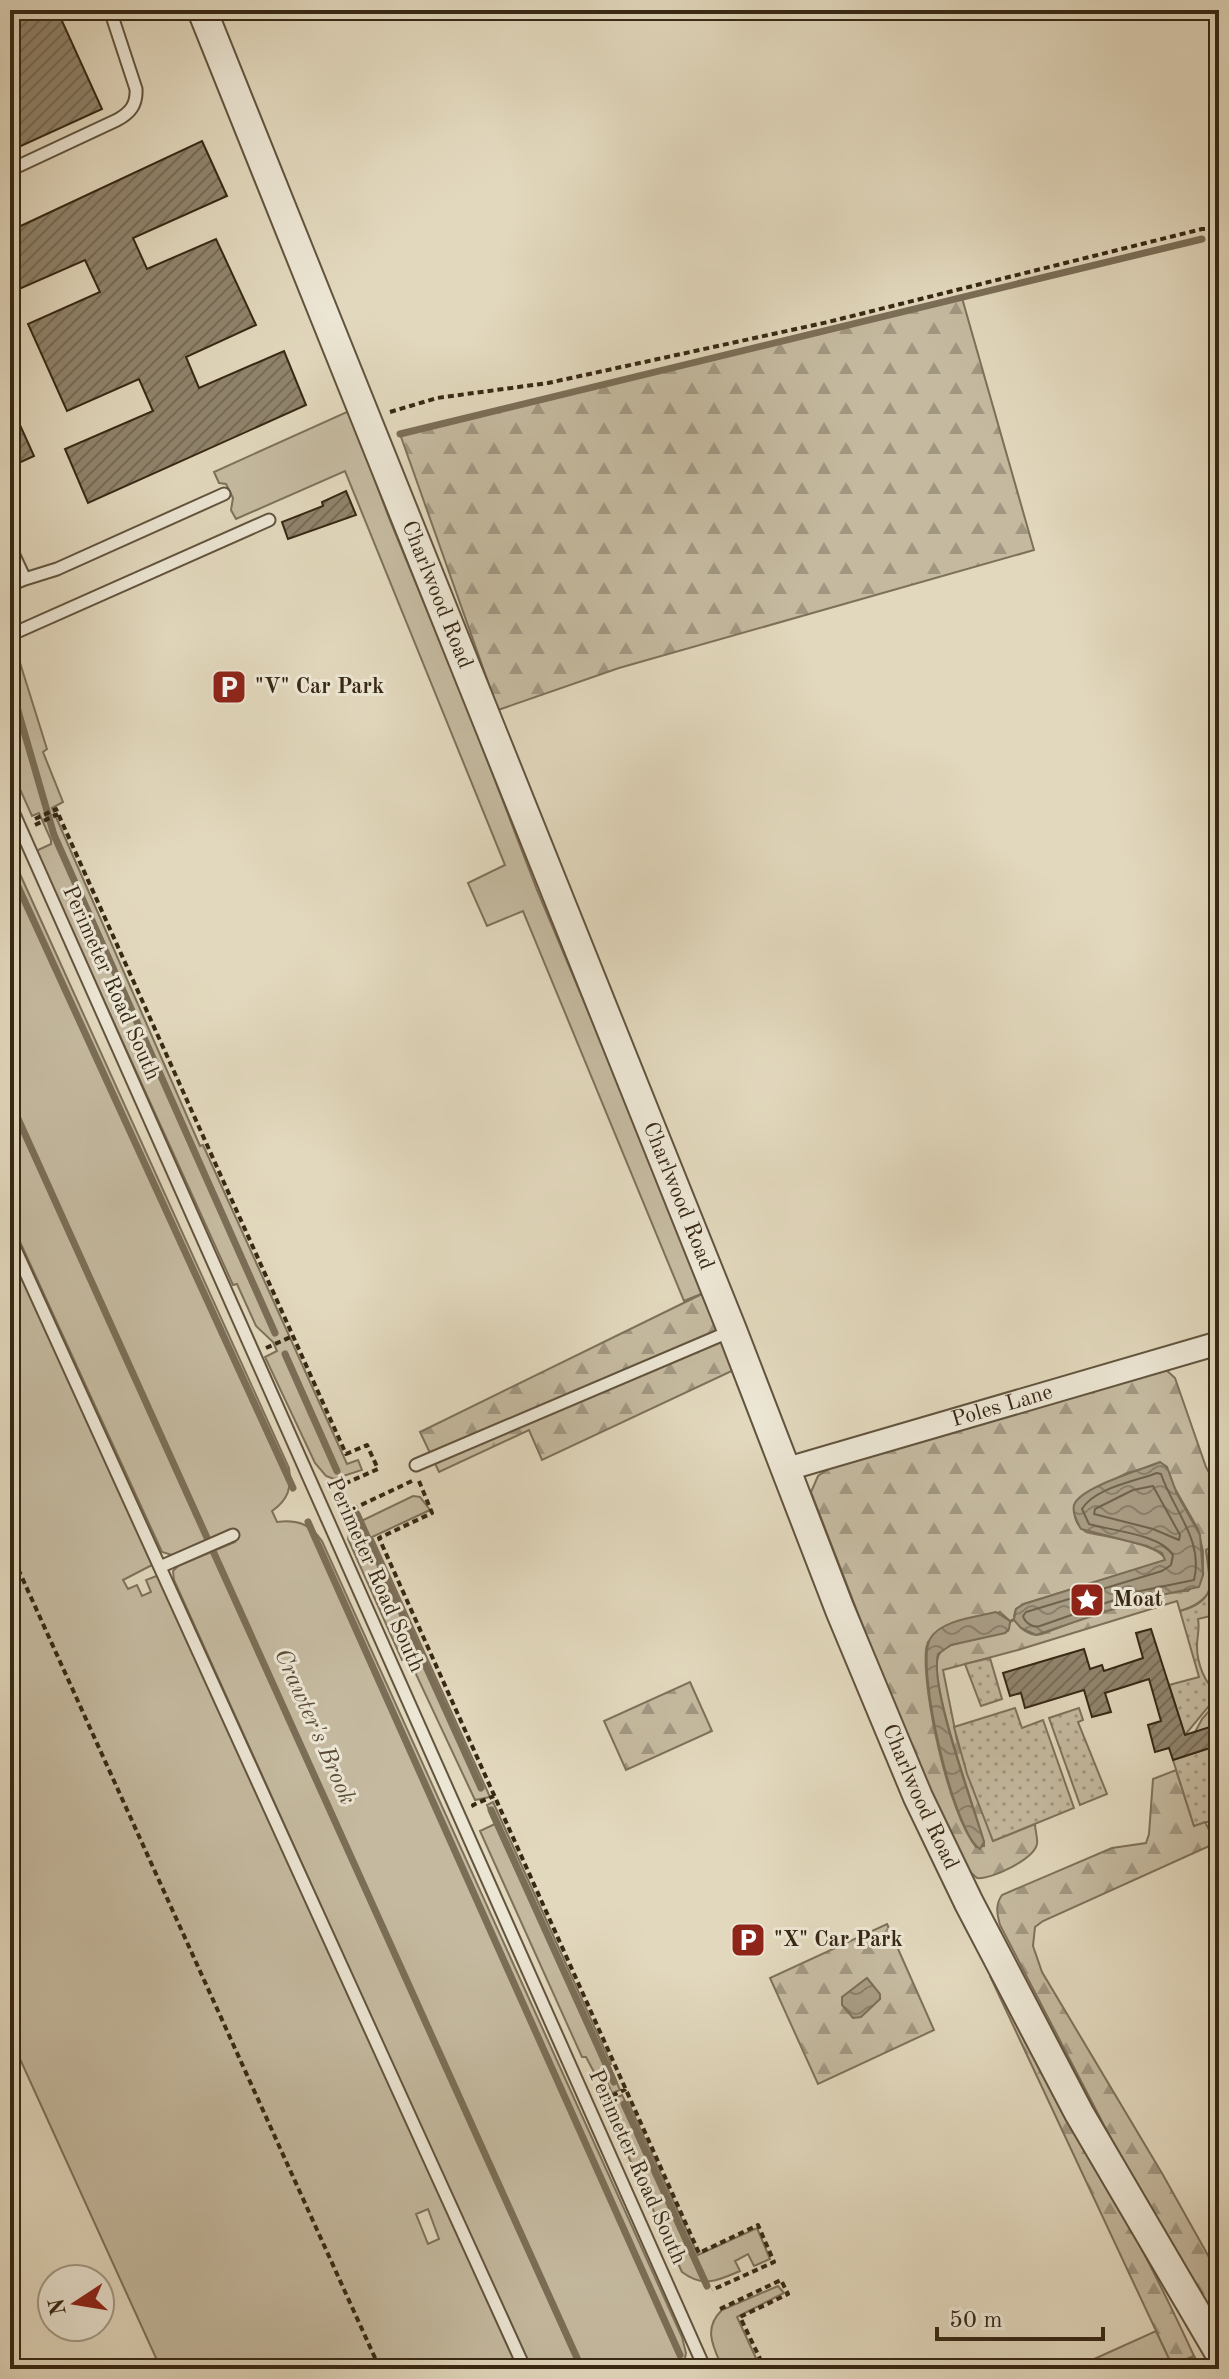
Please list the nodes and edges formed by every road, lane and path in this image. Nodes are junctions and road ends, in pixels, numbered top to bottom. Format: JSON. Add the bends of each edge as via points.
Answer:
{"nodes":[{"id":1,"x":110,"y":10,"type":"edge"},
{"id":2,"x":202,"y":10,"type":"edge"},
{"id":3,"x":10,"y":170,"type":"edge"},
{"id":4,"x":1219,"y":236,"type":"edge"},
{"id":5,"x":368,"y":418,"type":"junction"},
{"id":6,"x":224,"y":494,"type":"dead end"},
{"id":7,"x":269,"y":520,"type":"dead end"},
{"id":8,"x":10,"y":547,"type":"edge"},
{"id":9,"x":25,"y":579,"type":"junction"},
{"id":10,"x":10,"y":585,"type":"edge"},
{"id":11,"x":10,"y":635,"type":"edge"},
{"id":12,"x":10,"y":805,"type":"edge"},
{"id":13,"x":40,"y":820,"type":"dead end"},
{"id":14,"x":10,"y":1238,"type":"edge"},
{"id":15,"x":732,"y":1330,"type":"junction"},
{"id":16,"x":1219,"y":1343,"type":"edge"},
{"id":17,"x":416,"y":1465,"type":"dead end"},
{"id":18,"x":787,"y":1469,"type":"junction"},
{"id":19,"x":233,"y":1535,"type":"dead end"},
{"id":20,"x":10,"y":1551,"type":"edge"},
{"id":21,"x":162,"y":1566,"type":"junction"},
{"id":22,"x":494,"y":1796,"type":"junction"},
{"id":23,"x":478,"y":1817,"type":"dead end"},
{"id":24,"x":597,"y":2088,"type":"dead end"},
{"id":25,"x":626,"y":2089,"type":"junction"},
{"id":26,"x":712,"y":2290,"type":"dead end"},
{"id":27,"x":720,"y":2309,"type":"dead end"},
{"id":28,"x":1219,"y":2352,"type":"edge"},
{"id":29,"x":700,"y":2366,"type":"edge"},
{"id":30,"x":380,"y":2369,"type":"edge"},
{"id":31,"x":525,"y":2369,"type":"edge"},
{"id":32,"x":765,"y":2369,"type":"edge"}],
"edges":[{"from":1,"to":3,"type":"lane","via":[[136,89],[132,108]]},
{"from":2,"to":5,"type":"street","name":"Charlwood Road"},
{"from":4,"to":5,"type":"path","via":[[1213,229],[1202,229],[828,322],[548,383],[437,398]]},
{"from":5,"to":15,"type":"street","name":"Charlwood Road"},
{"from":6,"to":9,"type":"lane"},
{"from":7,"to":11,"type":"lane"},
{"from":8,"to":9,"type":"lane"},
{"from":9,"to":10,"type":"lane"},
{"from":12,"to":29,"type":"lane","name":"Perimeter Road South"},
{"from":13,"to":22,"type":"path","via":[[55,813],[346,1454],[367,1445],[378,1469],[335,1488],[346,1512],[417,1479],[432,1513],[379,1538]]},
{"from":14,"to":21,"type":"lane"},
{"from":15,"to":17,"type":"lane"},
{"from":15,"to":18,"type":"street","name":"Charlwood Road"},
{"from":16,"to":18,"type":"street","name":"Poles Lane"},
{"from":18,"to":28,"type":"street","name":"Charlwood Road","via":[[918,1797],[969,1903],[1079,2113]]},
{"from":19,"to":21,"type":"lane"},
{"from":20,"to":30,"type":"path"},
{"from":21,"to":31,"type":"lane"},
{"from":22,"to":23,"type":"path","via":[[473,1805]]},
{"from":22,"to":25,"type":"path"},
{"from":24,"to":25,"type":"path","via":[[603,2100]]},
{"from":25,"to":26,"type":"path","via":[[699,2253],[758,2225],[769,2250],[774,2262]]},
{"from":27,"to":32,"type":"path","via":[[781,2280],[788,2294],[740,2317]]}]}
